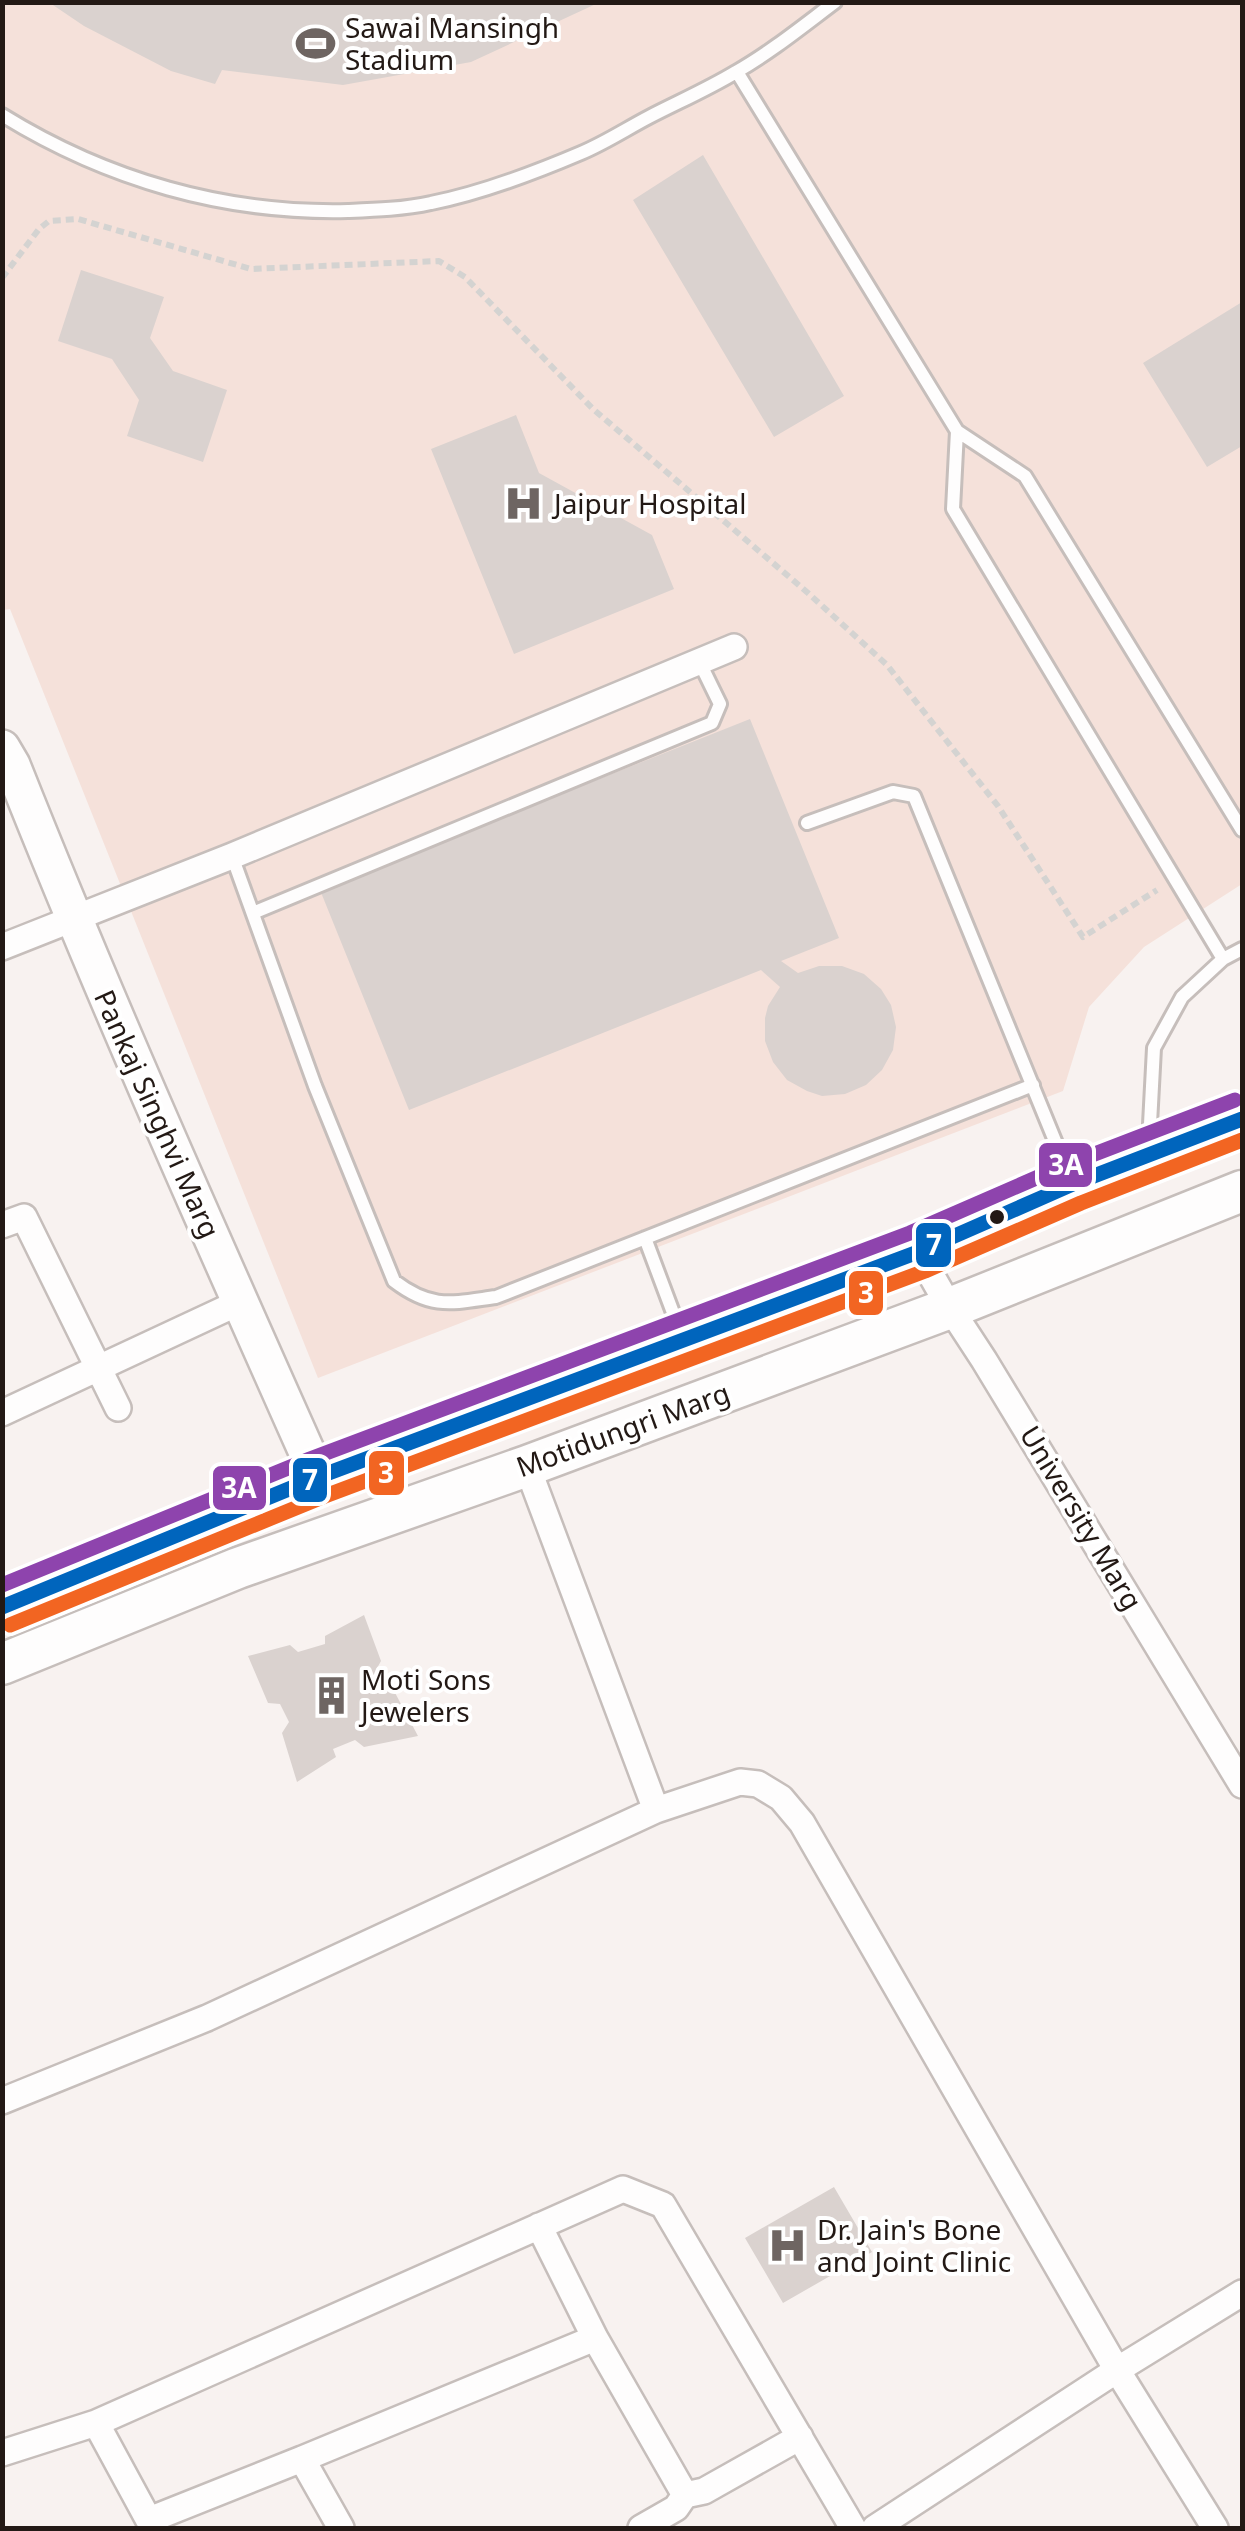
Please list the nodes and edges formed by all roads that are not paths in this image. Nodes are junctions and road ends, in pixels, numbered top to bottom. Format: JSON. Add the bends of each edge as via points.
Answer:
{"nodes":[{"id":1,"x":836,"y":2,"type":"edge"},
{"id":2,"x":737,"y":72,"type":"junction"},
{"id":3,"x":2,"y":115,"type":"edge"},
{"id":4,"x":957,"y":431,"type":"junction"},
{"id":5,"x":734,"y":647,"type":"dead end"},
{"id":6,"x":699,"y":661,"type":"junction"},
{"id":7,"x":2,"y":748,"type":"edge"},
{"id":8,"x":808,"y":823,"type":"dead end"},
{"id":9,"x":1242,"y":830,"type":"edge"},
{"id":10,"x":232,"y":856,"type":"junction"},
{"id":11,"x":253,"y":913,"type":"junction"},
{"id":12,"x":74,"y":921,"type":"junction"},
{"id":13,"x":2,"y":948,"type":"edge"},
{"id":14,"x":1242,"y":949,"type":"edge"},
{"id":15,"x":1224,"y":958,"type":"junction"},
{"id":16,"x":1033,"y":1085,"type":"junction"},
{"id":17,"x":1242,"y":1119,"type":"edge"},
{"id":18,"x":1157,"y":1151,"type":"junction"},
{"id":19,"x":1073,"y":1184,"type":"junction"},
{"id":20,"x":1242,"y":1191,"type":"edge"},
{"id":21,"x":2,"y":1224,"type":"edge"},
{"id":22,"x":644,"y":1238,"type":"junction"},
{"id":23,"x":918,"y":1252,"type":"junction"},
{"id":24,"x":240,"y":1302,"type":"junction"},
{"id":25,"x":950,"y":1308,"type":"junction"},
{"id":26,"x":684,"y":1340,"type":"junction"},
{"id":27,"x":98,"y":1368,"type":"junction"},
{"id":28,"x":118,"y":1408,"type":"dead end"},
{"id":29,"x":2,"y":1413,"type":"edge"},
{"id":30,"x":528,"y":1466,"type":"junction"},
{"id":31,"x":318,"y":1477,"type":"junction"},
{"id":32,"x":2,"y":1607,"type":"edge"},
{"id":33,"x":2,"y":1664,"type":"edge"},
{"id":34,"x":1242,"y":1785,"type":"edge"},
{"id":35,"x":656,"y":1810,"type":"junction"},
{"id":36,"x":2,"y":2102,"type":"edge"},
{"id":37,"x":539,"y":2226,"type":"junction"},
{"id":38,"x":1242,"y":2293,"type":"edge"},
{"id":39,"x":595,"y":2338,"type":"junction"},
{"id":40,"x":1117,"y":2370,"type":"junction"},
{"id":41,"x":96,"y":2422,"type":"junction"},
{"id":42,"x":800,"y":2437,"type":"junction"},
{"id":43,"x":2,"y":2453,"type":"edge"},
{"id":44,"x":302,"y":2459,"type":"junction"},
{"id":45,"x":684,"y":2495,"type":"junction"},
{"id":46,"x":151,"y":2524,"type":"edge"},
{"id":47,"x":340,"y":2528,"type":"edge"},
{"id":48,"x":641,"y":2528,"type":"edge"},
{"id":49,"x":854,"y":2528,"type":"edge"},
{"id":50,"x":875,"y":2528,"type":"edge"},
{"id":51,"x":1215,"y":2528,"type":"edge"}],
"edges":[{"from":1,"to":2,"type":"lane"},
{"from":2,"to":3,"type":"lane","via":[[584,152],[430,204],[374,210],[269,208],[173,190],[82,158]]},
{"from":2,"to":4,"type":"lane"},
{"from":4,"to":9,"type":"lane","via":[[1024,476]]},
{"from":4,"to":15,"type":"lane","via":[[953,509]]},
{"from":5,"to":6,"type":"street"},
{"from":6,"to":10,"type":"street"},
{"from":6,"to":11,"type":"lane","via":[[720,704],[712,723]]},
{"from":7,"to":12,"type":"street","name":"Pankaj Singhvi Marg"},
{"from":8,"to":16,"type":"lane","via":[[893,792],[914,796]]},
{"from":10,"to":11,"type":"lane"},
{"from":10,"to":12,"type":"street"},
{"from":11,"to":22,"type":"lane","via":[[394,1281],[444,1304],[496,1296]]},
{"from":12,"to":13,"type":"street"},
{"from":12,"to":24,"type":"street","name":"Pankaj Singhvi Marg"},
{"from":14,"to":15,"type":"lane"},
{"from":15,"to":18,"type":"lane","via":[[1182,997],[1154,1048],[1150,1124]]},
{"from":16,"to":19,"type":"lane"},
{"from":16,"to":22,"type":"lane"},
{"from":17,"to":18,"type":"main road"},
{"from":18,"to":19,"type":"main road"},
{"from":19,"to":23,"type":"main road"},
{"from":20,"to":25,"type":"main road","name":"Motidungri Marg"},
{"from":21,"to":27,"type":"street","via":[[24,1217]]},
{"from":22,"to":26,"type":"lane"},
{"from":23,"to":25,"type":"street","name":"University Marg"},
{"from":23,"to":26,"type":"main road"},
{"from":24,"to":27,"type":"street"},
{"from":24,"to":31,"type":"street","name":"Pankaj Singhvi Marg"},
{"from":25,"to":30,"type":"main road","name":"Motidungri Marg"},
{"from":25,"to":34,"type":"street","name":"University Marg"},
{"from":26,"to":31,"type":"main road"},
{"from":27,"to":28,"type":"street"},
{"from":27,"to":29,"type":"street"},
{"from":30,"to":33,"type":"main road","name":"Motidungri Marg","via":[[238,1568]]},
{"from":30,"to":35,"type":"street"},
{"from":31,"to":32,"type":"main road"},
{"from":35,"to":36,"type":"street","via":[[206,2018]]},
{"from":35,"to":40,"type":"street","via":[[740,1782],[781,1798],[802,1823]]},
{"from":37,"to":39,"type":"street"},
{"from":37,"to":41,"type":"street"},
{"from":37,"to":42,"type":"street","via":[[623,2189],[663,2205]]},
{"from":38,"to":40,"type":"street"},
{"from":39,"to":44,"type":"street"},
{"from":39,"to":45,"type":"street"},
{"from":40,"to":50,"type":"street"},
{"from":40,"to":51,"type":"street"},
{"from":41,"to":43,"type":"street"},
{"from":41,"to":46,"type":"street"},
{"from":42,"to":45,"type":"street","via":[[704,2491]]},
{"from":42,"to":49,"type":"street"},
{"from":44,"to":46,"type":"street"},
{"from":44,"to":47,"type":"street"},
{"from":45,"to":48,"type":"street","via":[[676,2508]]}]}
